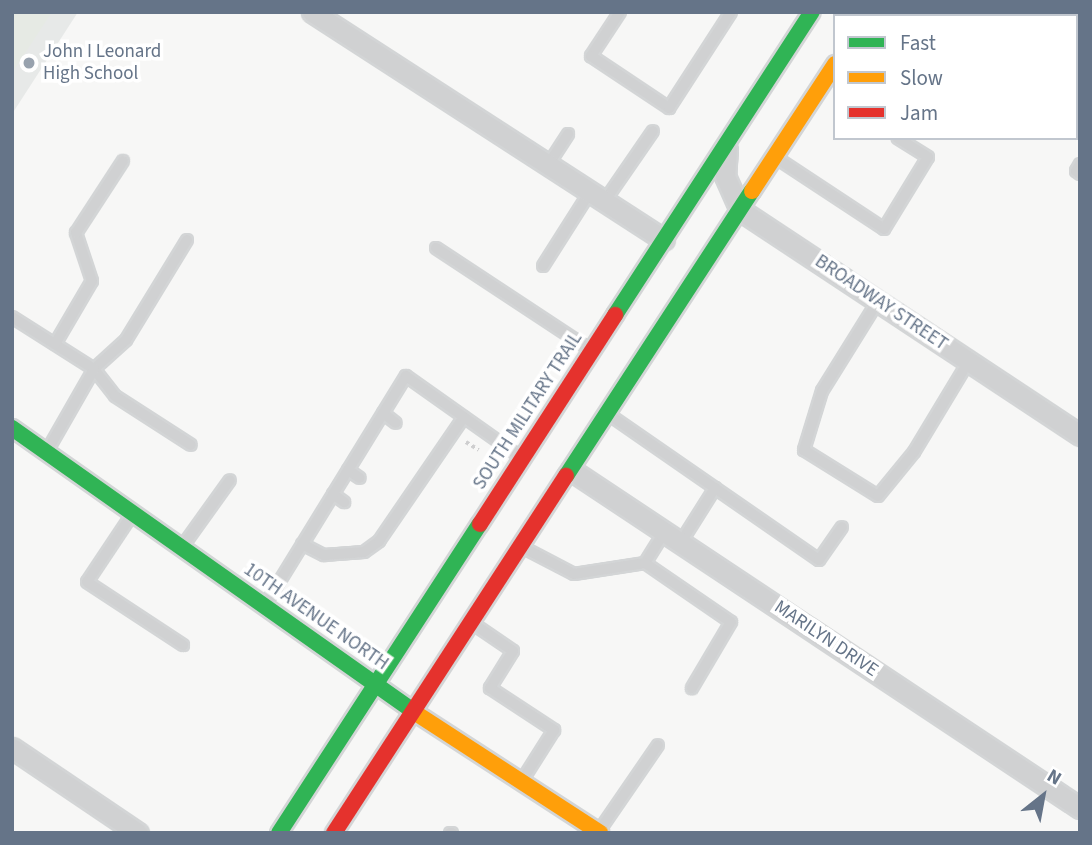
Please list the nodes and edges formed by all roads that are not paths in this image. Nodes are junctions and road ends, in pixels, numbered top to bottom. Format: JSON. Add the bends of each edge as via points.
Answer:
{"nodes":[{"id":1,"x":312,"y":12,"type":"edge"},
{"id":2,"x":620,"y":12,"type":"edge"},
{"id":3,"x":731,"y":12,"type":"edge"},
{"id":4,"x":812,"y":12,"type":"edge"},
{"id":5,"x":833,"y":68,"type":"edge"},
{"id":6,"x":653,"y":131,"type":"dead end"},
{"id":7,"x":568,"y":134,"type":"dead end"},
{"id":8,"x":901,"y":140,"type":"edge"},
{"id":9,"x":727,"y":142,"type":"junction"},
{"id":10,"x":775,"y":156,"type":"junction"},
{"id":11,"x":123,"y":161,"type":"dead end"},
{"id":12,"x":1080,"y":164,"type":"edge"},
{"id":13,"x":548,"y":165,"type":"junction"},
{"id":14,"x":1080,"y":174,"type":"edge"},
{"id":15,"x":597,"y":197,"type":"junction"},
{"id":16,"x":740,"y":210,"type":"junction"},
{"id":17,"x":187,"y":240,"type":"dead end"},
{"id":18,"x":664,"y":240,"type":"junction"},
{"id":19,"x":436,"y":248,"type":"dead end"},
{"id":20,"x":543,"y":266,"type":"dead end"},
{"id":21,"x":878,"y":301,"type":"junction"},
{"id":22,"x":12,"y":317,"type":"edge"},
{"id":23,"x":55,"y":344,"type":"junction"},
{"id":24,"x":592,"y":351,"type":"junction"},
{"id":25,"x":969,"y":361,"type":"junction"},
{"id":26,"x":94,"y":369,"type":"junction"},
{"id":27,"x":383,"y":413,"type":"junction"},
{"id":28,"x":608,"y":413,"type":"junction"},
{"id":29,"x":464,"y":417,"type":"junction"},
{"id":30,"x":396,"y":423,"type":"dead end"},
{"id":31,"x":12,"y":428,"type":"edge"},
{"id":32,"x":1080,"y":435,"type":"edge"},
{"id":33,"x":191,"y":445,"type":"dead end"},
{"id":34,"x":428,"y":445,"type":"dead end"},
{"id":35,"x":47,"y":452,"type":"junction"},
{"id":36,"x":439,"y":453,"type":"junction"},
{"id":37,"x":523,"y":458,"type":"junction"},
{"id":38,"x":348,"y":470,"type":"junction"},
{"id":39,"x":571,"y":470,"type":"junction"},
{"id":40,"x":360,"y":478,"type":"dead end"},
{"id":41,"x":230,"y":480,"type":"dead end"},
{"id":42,"x":715,"y":488,"type":"junction"},
{"id":43,"x":333,"y":494,"type":"junction"},
{"id":44,"x":392,"y":500,"type":"dead end"},
{"id":45,"x":344,"y":502,"type":"dead end"},
{"id":46,"x":402,"y":508,"type":"junction"},
{"id":47,"x":133,"y":513,"type":"junction"},
{"id":48,"x":842,"y":527,"type":"dead end"},
{"id":49,"x":673,"y":537,"type":"junction"},
{"id":50,"x":302,"y":544,"type":"junction"},
{"id":51,"x":520,"y":546,"type":"junction"},
{"id":52,"x":182,"y":547,"type":"junction"},
{"id":53,"x":646,"y":563,"type":"junction"},
{"id":54,"x":264,"y":606,"type":"junction"},
{"id":55,"x":470,"y":621,"type":"junction"},
{"id":56,"x":183,"y":645,"type":"dead end"},
{"id":57,"x":376,"y":684,"type":"junction"},
{"id":58,"x":691,"y":688,"type":"dead end"},
{"id":59,"x":411,"y":710,"type":"junction"},
{"id":60,"x":657,"y":746,"type":"dead end"},
{"id":61,"x":12,"y":748,"type":"edge"},
{"id":62,"x":521,"y":783,"type":"junction"},
{"id":63,"x":1080,"y":808,"type":"edge"},
{"id":64,"x":599,"y":832,"type":"edge"},
{"id":65,"x":138,"y":833,"type":"edge"},
{"id":66,"x":279,"y":833,"type":"edge"},
{"id":67,"x":334,"y":833,"type":"edge"}],
"edges":[{"from":1,"to":13,"type":"street"},
{"from":2,"to":3,"type":"lane","via":[[591,56],[669,108]]},
{"from":4,"to":9,"type":"main road","name":"SOUTH MILITARY TRAIL"},
{"from":5,"to":10,"type":"main road","via":[[823,91]]},
{"from":6,"to":15,"type":"lane"},
{"from":7,"to":13,"type":"lane"},
{"from":8,"to":10,"type":"lane","via":[[929,158],[884,229]]},
{"from":9,"to":16,"type":"street","via":[[725,176]]},
{"from":9,"to":18,"type":"main road","name":"SOUTH MILITARY TRAIL"},
{"from":10,"to":16,"type":"main road"},
{"from":11,"to":23,"type":"lane","via":[[76,233],[92,281]]},
{"from":12,"to":14,"type":"lane","via":[[1076,171]]},
{"from":13,"to":15,"type":"street"},
{"from":15,"to":18,"type":"street"},
{"from":15,"to":20,"type":"lane"},
{"from":16,"to":21,"type":"street","name":"BROADWAY STREET"},
{"from":16,"to":28,"type":"main road"},
{"from":17,"to":26,"type":"lane","via":[[126,340]]},
{"from":18,"to":24,"type":"main road","name":"SOUTH MILITARY TRAIL"},
{"from":19,"to":24,"type":"lane"},
{"from":21,"to":25,"type":"street","name":"BROADWAY STREET"},
{"from":21,"to":25,"type":"lane","via":[[822,391],[804,450],[878,496],[914,452]]},
{"from":22,"to":23,"type":"lane"},
{"from":23,"to":26,"type":"lane"},
{"from":24,"to":37,"type":"main road","name":"SOUTH MILITARY TRAIL"},
{"from":25,"to":32,"type":"street","name":"BROADWAY STREET"},
{"from":26,"to":33,"type":"lane","via":[[115,396]]},
{"from":26,"to":35,"type":"lane"},
{"from":27,"to":29,"type":"lane","via":[[406,376]]},
{"from":27,"to":30,"type":"lane"},
{"from":27,"to":38,"type":"lane"},
{"from":28,"to":39,"type":"main road"},
{"from":28,"to":42,"type":"lane"},
{"from":29,"to":36,"type":"lane"},
{"from":29,"to":37,"type":"lane"},
{"from":31,"to":35,"type":"main road","name":"10TH AVENUE NORTH"},
{"from":34,"to":36,"type":"lane"},
{"from":35,"to":47,"type":"main road","name":"10TH AVENUE NORTH"},
{"from":36,"to":46,"type":"lane"},
{"from":37,"to":57,"type":"main road","name":"SOUTH MILITARY TRAIL"},
{"from":38,"to":40,"type":"lane"},
{"from":38,"to":43,"type":"lane"},
{"from":39,"to":49,"type":"street","name":"MARILYN DRIVE"},
{"from":39,"to":51,"type":"main road"},
{"from":41,"to":52,"type":"lane"},
{"from":42,"to":48,"type":"lane","via":[[819,559]]},
{"from":42,"to":49,"type":"lane"},
{"from":43,"to":45,"type":"lane"},
{"from":43,"to":50,"type":"lane"},
{"from":44,"to":46,"type":"lane"},
{"from":46,"to":50,"type":"lane","via":[[364,552],[324,555]]},
{"from":47,"to":52,"type":"main road","name":"10TH AVENUE NORTH"},
{"from":47,"to":56,"type":"lane","via":[[87,582]]},
{"from":49,"to":53,"type":"lane"},
{"from":49,"to":63,"type":"street","name":"MARILYN DRIVE"},
{"from":50,"to":54,"type":"lane"},
{"from":51,"to":53,"type":"lane","via":[[574,574]]},
{"from":51,"to":55,"type":"main road"},
{"from":52,"to":54,"type":"main road","name":"10TH AVENUE NORTH"},
{"from":53,"to":58,"type":"lane","via":[[731,622]]},
{"from":54,"to":57,"type":"main road","name":"10TH AVENUE NORTH"},
{"from":55,"to":59,"type":"main road"},
{"from":55,"to":62,"type":"lane","via":[[513,651],[490,688],[554,730]]},
{"from":57,"to":59,"type":"main road","name":"10TH AVENUE NORTH"},
{"from":57,"to":66,"type":"main road","name":"SOUTH MILITARY TRAIL"},
{"from":59,"to":62,"type":"main road","name":"10TH AVENUE NORTH"},
{"from":59,"to":67,"type":"main road"},
{"from":60,"to":64,"type":"lane"},
{"from":61,"to":65,"type":"street"},
{"from":62,"to":64,"type":"main road","name":"10TH AVENUE NORTH"}]}
